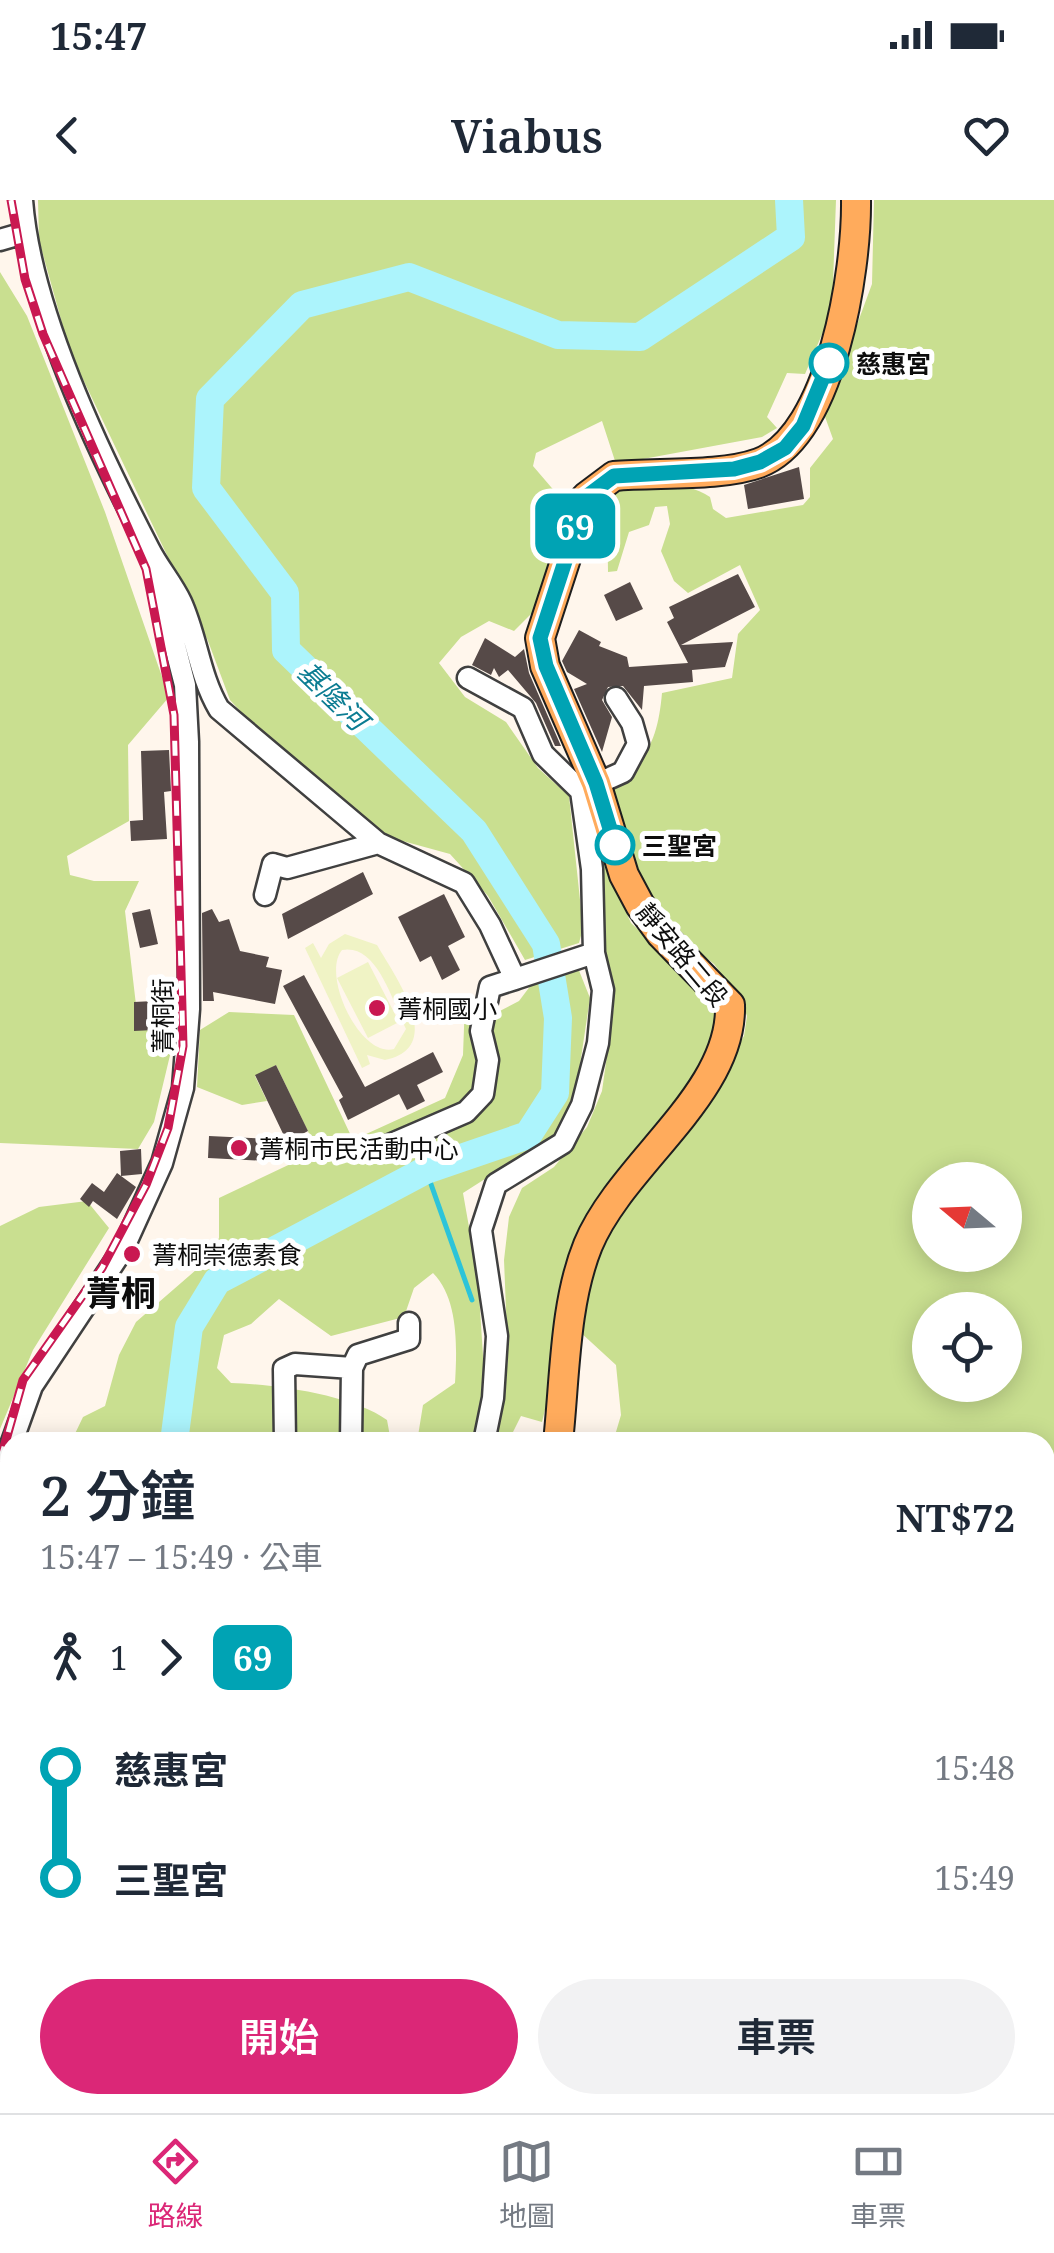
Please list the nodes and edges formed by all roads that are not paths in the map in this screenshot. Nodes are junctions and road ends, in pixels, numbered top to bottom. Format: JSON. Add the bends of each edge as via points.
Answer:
{"nodes":[{"id":1,"x":22,"y":200,"type":"edge"},
{"id":2,"x":856,"y":200,"type":"edge"},
{"id":3,"x":24,"y":233,"type":"junction"},
{"id":4,"x":0,"y":240,"type":"edge"},
{"id":5,"x":150,"y":551,"type":"junction"},
{"id":6,"x":468,"y":678,"type":"dead end"},
{"id":7,"x":616,"y":698,"type":"dead end"},
{"id":8,"x":589,"y":787,"type":"junction"},
{"id":9,"x":378,"y":843,"type":"junction"},
{"id":10,"x":265,"y":895,"type":"dead end"},
{"id":11,"x":586,"y":955,"type":"junction"},
{"id":12,"x":521,"y":977,"type":"junction"},
{"id":13,"x":378,"y":1150,"type":"dead end"},
{"id":14,"x":409,"y":1323,"type":"dead end"},
{"id":15,"x":352,"y":1368,"type":"junction"},
{"id":16,"x":16,"y":1432,"type":"edge"},
{"id":17,"x":285,"y":1432,"type":"edge"},
{"id":18,"x":351,"y":1432,"type":"edge"},
{"id":19,"x":485,"y":1432,"type":"edge"},
{"id":20,"x":559,"y":1432,"type":"edge"}],
"edges":[{"from":1,"to":3,"type":"street","name":"菁桐街"},
{"from":2,"to":8,"type":"main road","name":"靜安路二段","via":[[841,332],[803,426],[785,448],[734,469],[614,476],[586,497],[540,638]]},
{"from":3,"to":4,"type":"street"},
{"from":3,"to":5,"type":"street","name":"菁桐街","via":[[48,322]]},
{"from":5,"to":9,"type":"street","name":"菁桐街","via":[[182,603],[204,683],[220,708]]},
{"from":5,"to":16,"type":"street","name":"菁桐街","via":[[185,685],[188,1058],[176,1124],[155,1181],[123,1249],[32,1386]]},
{"from":6,"to":8,"type":"street","via":[[523,708],[544,754]]},
{"from":7,"to":8,"type":"street","via":[[638,744],[624,772]]},
{"from":8,"to":11,"type":"street"},
{"from":8,"to":20,"type":"main road","name":"靜安路二段","via":[[640,905],[730,1005],[731,1024],[707,1080],[612,1198],[587,1247],[573,1306]]},
{"from":9,"to":10,"type":"street","via":[[287,868],[273,864]]},
{"from":9,"to":12,"type":"street","name":"菁桐街","via":[[464,884]]},
{"from":11,"to":12,"type":"street"},
{"from":11,"to":19,"type":"street","via":[[603,990],[582,1105],[563,1142],[496,1184],[481,1230],[497,1336]]},
{"from":12,"to":13,"type":"street","via":[[490,987],[481,1031],[488,1060],[483,1094],[466,1112]]},
{"from":14,"to":15,"type":"street","via":[[409,1339],[358,1355]]},
{"from":15,"to":17,"type":"street","via":[[284,1369]]},
{"from":15,"to":18,"type":"street"}]}
